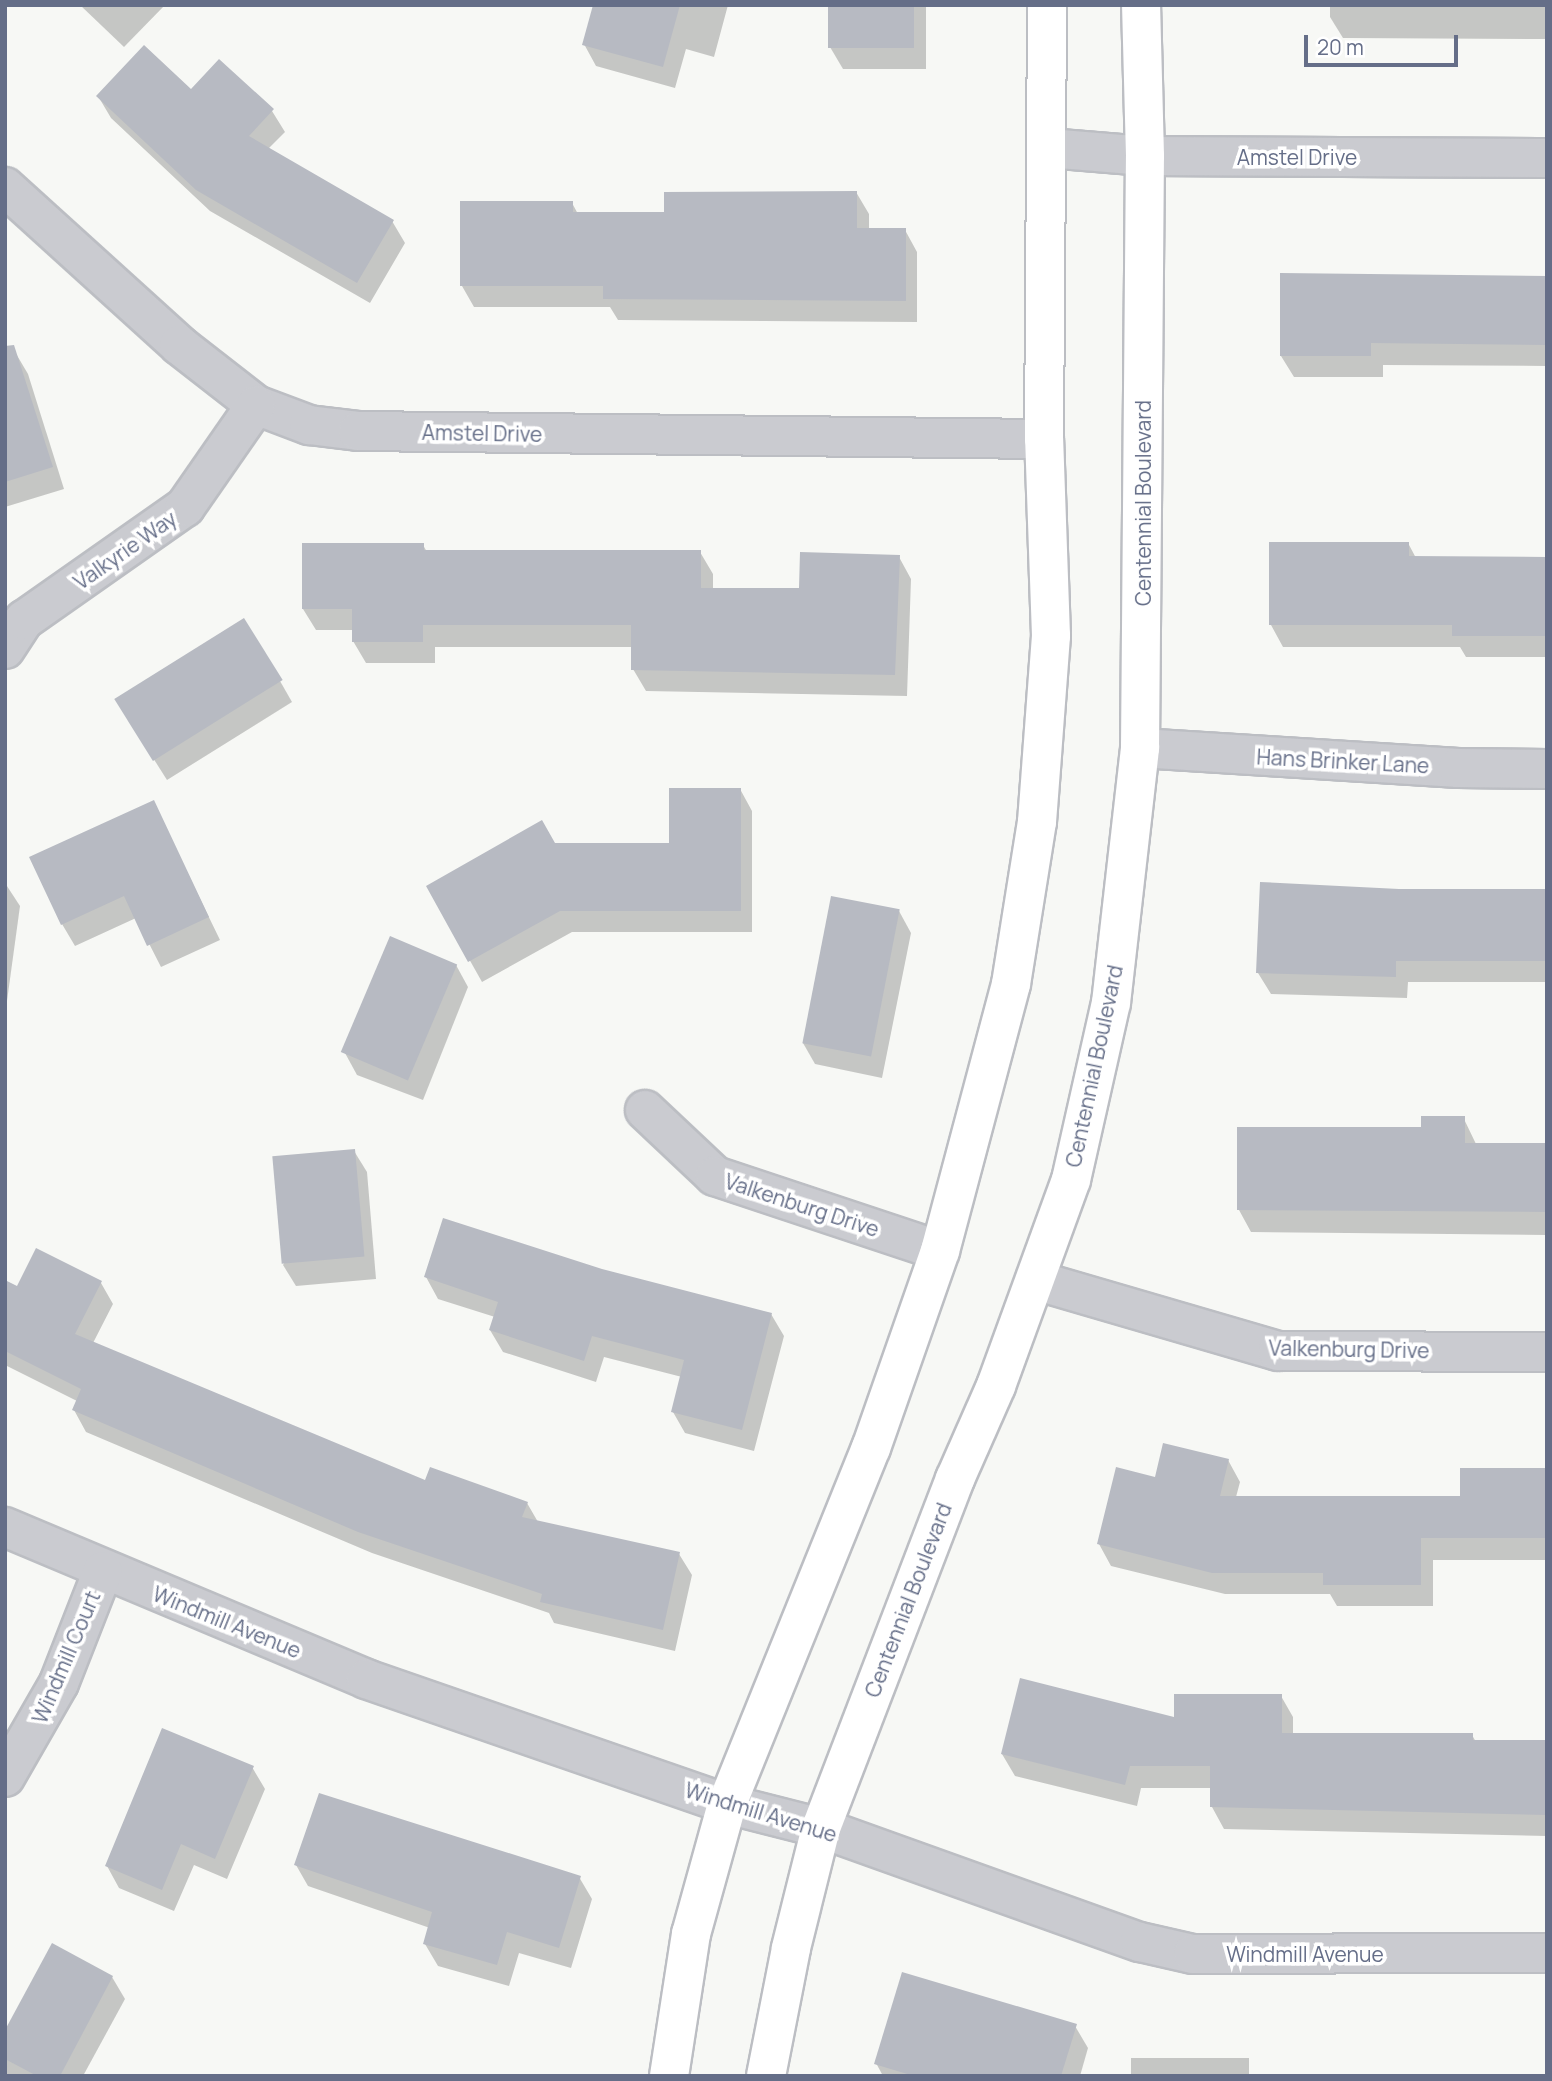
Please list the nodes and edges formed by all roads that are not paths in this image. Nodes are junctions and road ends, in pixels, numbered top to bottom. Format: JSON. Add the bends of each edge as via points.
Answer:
{"nodes":[{"id":1,"x":1047,"y":5,"type":"edge"},
{"id":2,"x":1141,"y":5,"type":"edge"},
{"id":3,"x":1048,"y":148,"type":"junction"},
{"id":4,"x":1145,"y":156,"type":"junction"},
{"id":5,"x":1547,"y":158,"type":"edge"},
{"id":6,"x":5,"y":187,"type":"edge"},
{"id":7,"x":256,"y":405,"type":"junction"},
{"id":8,"x":1044,"y":439,"type":"junction"},
{"id":9,"x":5,"y":649,"type":"edge"},
{"id":10,"x":1140,"y":748,"type":"junction"},
{"id":11,"x":1547,"y":769,"type":"edge"},
{"id":12,"x":645,"y":1111,"type":"dead end"},
{"id":13,"x":940,"y":1251,"type":"junction"},
{"id":14,"x":1035,"y":1280,"type":"junction"},
{"id":15,"x":1547,"y":1352,"type":"edge"},
{"id":16,"x":5,"y":1527,"type":"edge"},
{"id":17,"x":103,"y":1571,"type":"junction"},
{"id":18,"x":5,"y":1777,"type":"edge"},
{"id":19,"x":727,"y":1804,"type":"junction"},
{"id":20,"x":821,"y":1828,"type":"junction"},
{"id":21,"x":1547,"y":1953,"type":"edge"},
{"id":22,"x":668,"y":2076,"type":"edge"},
{"id":23,"x":766,"y":2076,"type":"edge"}],
"edges":[{"from":1,"to":3,"type":"main road"},
{"from":2,"to":4,"type":"main road","name":"Centennial Boulevard"},
{"from":3,"to":4,"type":"street","name":"Amstel Drive"},
{"from":3,"to":8,"type":"main road"},
{"from":4,"to":5,"type":"street","name":"Amstel Drive"},
{"from":4,"to":10,"type":"main road","name":"Centennial Boulevard"},
{"from":6,"to":7,"type":"street","name":"Amstel Drive","via":[[179,345]]},
{"from":7,"to":8,"type":"street","name":"Amstel Drive","via":[[309,425],[358,431]]},
{"from":7,"to":9,"type":"street","name":"Valkyrie Way","via":[[185,508],[24,620]]},
{"from":8,"to":13,"type":"main road","via":[[1051,636],[1037,822],[1011,984]]},
{"from":10,"to":11,"type":"street","name":"Hans Brinker Lane","via":[[1458,768]]},
{"from":10,"to":14,"type":"main road","name":"Centennial Boulevard","via":[[1111,1003],[1071,1180]]},
{"from":12,"to":13,"type":"street","name":"Valkenburg Drive","via":[[715,1176]]},
{"from":13,"to":19,"type":"main road","via":[[871,1448]]},
{"from":14,"to":15,"type":"street","name":"Valkenburg Drive","via":[[1278,1351]]},
{"from":14,"to":20,"type":"main road","name":"Centennial Boulevard"},
{"from":16,"to":17,"type":"street","name":"Windmill Avenue"},
{"from":17,"to":18,"type":"street","name":"Windmill Court","via":[[59,1683]]},
{"from":17,"to":19,"type":"street","name":"Windmill Avenue","via":[[366,1679]]},
{"from":19,"to":20,"type":"street","name":"Windmill Avenue"},
{"from":19,"to":22,"type":"main road","via":[[691,1934]]},
{"from":20,"to":21,"type":"street","name":"Windmill Avenue","via":[[1140,1942],[1193,1954]]},
{"from":20,"to":23,"type":"main road","name":"Centennial Boulevard"}]}
